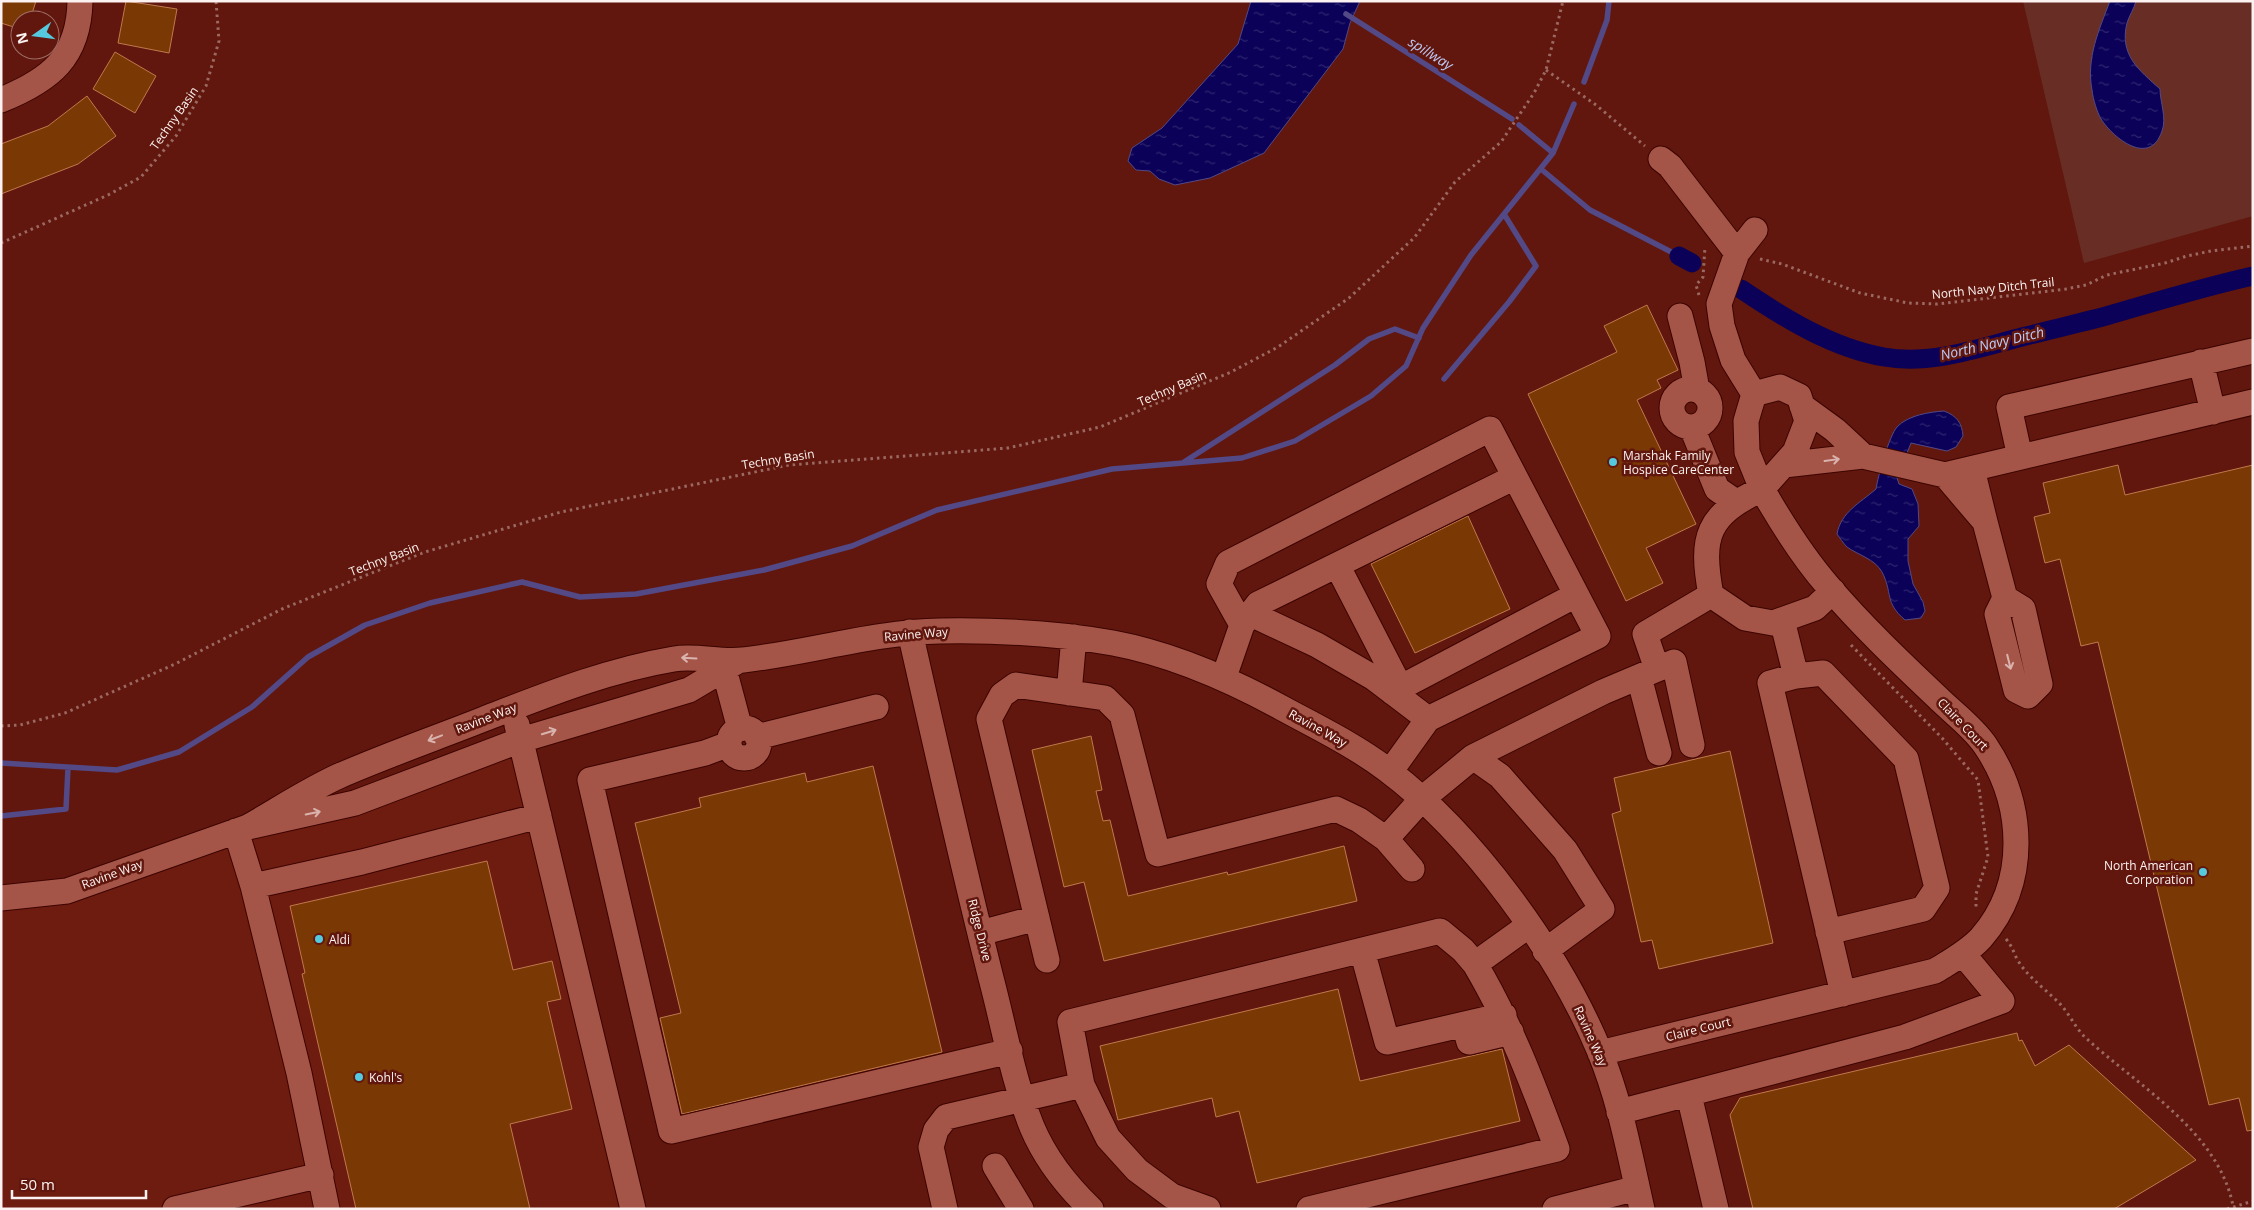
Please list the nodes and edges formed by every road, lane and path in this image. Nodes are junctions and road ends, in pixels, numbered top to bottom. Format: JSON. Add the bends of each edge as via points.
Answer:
{"nodes":[{"id":1,"x":80,"y":1,"type":"edge"},
{"id":2,"x":216,"y":1,"type":"edge"},
{"id":3,"x":1563,"y":1,"type":"edge"},
{"id":4,"x":1546,"y":70,"type":"junction"},
{"id":5,"x":1,"y":100,"type":"edge"},
{"id":6,"x":1661,"y":158,"type":"joint"},
{"id":7,"x":1755,"y":230,"type":"dead end"},
{"id":8,"x":1,"y":243,"type":"edge"},
{"id":9,"x":2253,"y":246,"type":"edge"},
{"id":10,"x":1737,"y":253,"type":"junction"},
{"id":11,"x":1680,"y":316,"type":"dead end"},
{"id":12,"x":2253,"y":350,"type":"edge"},
{"id":13,"x":2201,"y":362,"type":"junction"},
{"id":14,"x":1697,"y":390,"type":"junction"},
{"id":15,"x":1754,"y":394,"type":"junction"},
{"id":16,"x":2253,"y":402,"type":"edge"},
{"id":17,"x":1802,"y":406,"type":"junction"},
{"id":18,"x":1710,"y":411,"type":"junction"},
{"id":19,"x":2213,"y":412,"type":"junction"},
{"id":20,"x":1746,"y":421,"type":"junction"},
{"id":21,"x":1692,"y":428,"type":"junction"},
{"id":22,"x":1862,"y":456,"type":"junction"},
{"id":23,"x":2020,"y":457,"type":"junction"},
{"id":24,"x":1784,"y":465,"type":"junction"},
{"id":25,"x":1972,"y":469,"type":"junction"},
{"id":26,"x":1946,"y":475,"type":"junction"},
{"id":27,"x":1515,"y":477,"type":"junction"},
{"id":28,"x":1762,"y":489,"type":"junction"},
{"id":29,"x":1736,"y":502,"type":"junction"},
{"id":30,"x":1986,"y":522,"type":"junction"},
{"id":31,"x":1337,"y":565,"type":"junction"},
{"id":32,"x":1833,"y":592,"type":"junction"},
{"id":33,"x":1576,"y":595,"type":"junction"},
{"id":34,"x":1711,"y":595,"type":"junction"},
{"id":35,"x":2005,"y":598,"type":"dead end"},
{"id":36,"x":1247,"y":620,"type":"junction"},
{"id":37,"x":1782,"y":620,"type":"junction"},
{"id":38,"x":910,"y":632,"type":"junction"},
{"id":39,"x":1074,"y":637,"type":"junction"},
{"id":40,"x":1848,"y":642,"type":"dead end"},
{"id":41,"x":731,"y":665,"type":"junction"},
{"id":42,"x":1648,"y":673,"type":"junction"},
{"id":43,"x":1796,"y":676,"type":"junction"},
{"id":44,"x":1224,"y":677,"type":"junction"},
{"id":45,"x":1396,"y":689,"type":"junction"},
{"id":46,"x":1069,"y":693,"type":"junction"},
{"id":47,"x":876,"y":707,"type":"dead end"},
{"id":48,"x":513,"y":708,"type":"junction"},
{"id":49,"x":1428,"y":719,"type":"junction"},
{"id":50,"x":1,"y":726,"type":"edge"},
{"id":51,"x":742,"y":736,"type":"junction"},
{"id":52,"x":521,"y":740,"type":"junction"},
{"id":53,"x":1692,"y":745,"type":"dead end"},
{"id":54,"x":1659,"y":753,"type":"dead end"},
{"id":55,"x":1473,"y":757,"type":"junction"},
{"id":56,"x":1390,"y":772,"type":"junction"},
{"id":57,"x":1422,"y":800,"type":"junction"},
{"id":58,"x":539,"y":816,"type":"junction"},
{"id":59,"x":242,"y":829,"type":"junction"},
{"id":60,"x":1386,"y":839,"type":"junction"},
{"id":61,"x":1412,"y":869,"type":"dead end"},
{"id":62,"x":253,"y":886,"type":"junction"},
{"id":63,"x":1,"y":898,"type":"edge"},
{"id":64,"x":1979,"y":915,"type":"dead end"},
{"id":65,"x":1037,"y":918,"type":"junction"},
{"id":66,"x":1528,"y":926,"type":"junction"},
{"id":67,"x":1828,"y":932,"type":"junction"},
{"id":68,"x":1999,"y":932,"type":"dead end"},
{"id":69,"x":980,"y":933,"type":"junction"},
{"id":70,"x":1362,"y":950,"type":"junction"},
{"id":71,"x":1544,"y":950,"type":"junction"},
{"id":72,"x":1962,"y":954,"type":"junction"},
{"id":73,"x":1047,"y":960,"type":"dead end"},
{"id":74,"x":1475,"y":964,"type":"junction"},
{"id":75,"x":1843,"y":994,"type":"junction"},
{"id":76,"x":1507,"y":1024,"type":"junction"},
{"id":77,"x":1010,"y":1051,"type":"junction"},
{"id":78,"x":1600,"y":1053,"type":"junction"},
{"id":79,"x":1082,"y":1085,"type":"junction"},
{"id":80,"x":1689,"y":1095,"type":"junction"},
{"id":81,"x":1023,"y":1099,"type":"junction"},
{"id":82,"x":1620,"y":1112,"type":"junction"},
{"id":83,"x":995,"y":1166,"type":"dead end"},
{"id":84,"x":321,"y":1174,"type":"junction"},
{"id":85,"x":1640,"y":1198,"type":"edge"},
{"id":86,"x":2253,"y":1201,"type":"edge"},
{"id":87,"x":2233,"y":1206,"type":"junction"},
{"id":88,"x":175,"y":1209,"type":"edge"},
{"id":89,"x":327,"y":1209,"type":"edge"},
{"id":90,"x":633,"y":1209,"type":"edge"},
{"id":91,"x":945,"y":1209,"type":"edge"},
{"id":92,"x":1021,"y":1209,"type":"edge"},
{"id":93,"x":1092,"y":1209,"type":"edge"},
{"id":94,"x":1208,"y":1209,"type":"edge"},
{"id":95,"x":1309,"y":1209,"type":"edge"},
{"id":96,"x":1555,"y":1209,"type":"edge"},
{"id":97,"x":1716,"y":1209,"type":"edge"},
{"id":98,"x":2227,"y":1209,"type":"edge"}],
"edges":[{"from":1,"to":5,"type":"street","via":[[73,44],[54,72]]},
{"from":2,"to":8,"type":"path","name":"Techny Basin","via":[[219,41],[206,86],[176,136],[141,177]]},
{"from":3,"to":4,"type":"path"},
{"from":4,"to":6,"type":"path"},
{"from":4,"to":50,"type":"path","name":"Techny Basin","via":[[1502,142],[1455,182],[1414,238],[1349,298],[1278,347],[1232,372],[1100,427],[1008,448],[789,465],[560,512],[425,552],[369,574],[282,610],[66,714]]},
{"from":6,"to":10,"type":"street"},
{"from":7,"to":10,"type":"street"},
{"from":9,"to":10,"type":"path","name":"North Navy Ditch Trail","via":[[2211,250],[2066,289],[1937,304],[1908,303],[1860,293],[1782,264]]},
{"from":10,"to":15,"type":"street","via":[[1719,304],[1733,360]]},
{"from":11,"to":14,"type":"street"},
{"from":12,"to":13,"type":"street"},
{"from":13,"to":19,"type":"street"},
{"from":13,"to":23,"type":"street","via":[[2009,407]]},
{"from":14,"to":18,"type":"street","via":[[1707,398]]},
{"from":14,"to":21,"type":"street","via":[[1684,390],[1674,399],[1672,406],[1679,424]]},
{"from":15,"to":17,"type":"street","via":[[1780,387],[1799,396]]},
{"from":15,"to":20,"type":"street","name":"Claire Court"},
{"from":16,"to":19,"type":"street"},
{"from":17,"to":22,"type":"street","via":[[1835,430]]},
{"from":17,"to":24,"type":"street","via":[[1807,421],[1795,452]]},
{"from":18,"to":20,"type":"street"},
{"from":18,"to":21,"type":"street","via":[[1704,423]]},
{"from":19,"to":23,"type":"street"},
{"from":20,"to":28,"type":"street","name":"Claire Court","via":[[1746,452]]},
{"from":21,"to":29,"type":"street","via":[[1717,489]]},
{"from":24,"to":22,"type":"street","one_way":true},
{"from":22,"to":26,"type":"street"},
{"from":23,"to":25,"type":"street"},
{"from":24,"to":28,"type":"street"},
{"from":25,"to":26,"type":"street"},
{"from":25,"to":30,"type":"street"},
{"from":26,"to":30,"type":"street"},
{"from":27,"to":31,"type":"street"},
{"from":27,"to":33,"type":"street"},
{"from":27,"to":36,"type":"street","via":[[1490,429],[1228,563],[1219,584]]},
{"from":28,"to":29,"type":"street"},
{"from":28,"to":32,"type":"street","name":"Claire Court","via":[[1791,539]]},
{"from":29,"to":34,"type":"street","via":[[1718,517],[1708,536],[1705,562]]},
{"from":30,"to":35,"type":"street"},
{"from":31,"to":36,"type":"street","via":[[1258,604]]},
{"from":31,"to":45,"type":"street"},
{"from":32,"to":37,"type":"street","via":[[1815,608]]},
{"from":32,"to":72,"type":"street","name":"Claire Court","via":[[1985,744],[2007,785],[2017,826],[2015,871],[2002,906],[1990,925]]},
{"from":33,"to":45,"type":"street"},
{"from":33,"to":49,"type":"street","via":[[1598,636]]},
{"from":34,"to":37,"type":"street","via":[[1745,618]]},
{"from":34,"to":42,"type":"street","via":[[1645,634]]},
{"from":36,"to":44,"type":"street"},
{"from":36,"to":45,"type":"street","via":[[1317,645]]},
{"from":37,"to":43,"type":"street"},
{"from":38,"to":39,"type":"street","name":"Ravine Way","via":[[978,631]]},
{"from":38,"to":41,"type":"street","name":"Ravine Way"},
{"from":38,"to":69,"type":"street","name":"Ridge Drive"},
{"from":39,"to":44,"type":"street","name":"Ravine Way","via":[[1117,644]]},
{"from":39,"to":46,"type":"street"},
{"from":40,"to":64,"type":"path","via":[[1978,780],[1988,857],[1976,894]]},
{"from":41,"to":48,"type":"street","name":"Ravine Way","one_way":true,"via":[[679,658],[583,680]]},
{"from":41,"to":51,"type":"street"},
{"from":52,"to":41,"type":"street","name":"Ravine Way","one_way":true,"via":[[689,690]]},
{"from":42,"to":53,"type":"street","via":[[1674,662]]},
{"from":42,"to":54,"type":"street"},
{"from":42,"to":55,"type":"street"},
{"from":43,"to":67,"type":"street","via":[[1770,683]]},
{"from":43,"to":67,"type":"street","via":[[1823,673],[1906,759],[1937,888],[1923,909]]},
{"from":44,"to":56,"type":"street","name":"Ravine Way","via":[[1329,733]]},
{"from":45,"to":49,"type":"street"},
{"from":46,"to":60,"type":"street","via":[[1105,698],[1122,715],[1158,854],[1336,809]]},
{"from":46,"to":65,"type":"street","via":[[1016,685],[1002,695],[989,719]]},
{"from":47,"to":51,"type":"street"},
{"from":48,"to":52,"type":"street"},
{"from":48,"to":59,"type":"street","name":"Ravine Way","one_way":true,"via":[[335,778]]},
{"from":49,"to":56,"type":"street"},
{"from":51,"to":77,"type":"street","via":[[705,753],[590,780],[671,1131]]},
{"from":52,"to":58,"type":"street"},
{"from":59,"to":52,"type":"street","name":"Ravine Way","one_way":true,"via":[[355,803]]},
{"from":55,"to":57,"type":"street"},
{"from":55,"to":71,"type":"street","via":[[1500,776],[1565,850],[1602,908]]},
{"from":56,"to":57,"type":"street","name":"Ravine Way"},
{"from":57,"to":60,"type":"street"},
{"from":57,"to":66,"type":"street","name":"Ravine Way","via":[[1476,856]]},
{"from":58,"to":62,"type":"street","via":[[362,862]]},
{"from":58,"to":90,"type":"street"},
{"from":59,"to":62,"type":"street"},
{"from":59,"to":63,"type":"street","name":"Ravine Way","via":[[67,891]]},
{"from":60,"to":61,"type":"street"},
{"from":62,"to":84,"type":"street"},
{"from":65,"to":69,"type":"street"},
{"from":65,"to":73,"type":"street"},
{"from":66,"to":71,"type":"street","name":"Ravine Way"},
{"from":66,"to":74,"type":"street"},
{"from":67,"to":75,"type":"street"},
{"from":68,"to":87,"type":"path","via":[[2012,946],[2017,959],[2059,1003],[2085,1038],[2196,1133],[2225,1179]]},
{"from":69,"to":77,"type":"street","name":"Ridge Drive"},
{"from":70,"to":74,"type":"street","via":[[1440,931]]},
{"from":70,"to":76,"type":"street","via":[[1387,1042],[1464,1024],[1469,1042]]},
{"from":70,"to":79,"type":"street","via":[[1070,1022]]},
{"from":71,"to":78,"type":"street","name":"Ravine Way","via":[[1580,1010]]},
{"from":72,"to":75,"type":"street","name":"Claire Court","via":[[1935,971]]},
{"from":72,"to":80,"type":"street","via":[[2002,1001],[1905,1037]]},
{"from":74,"to":76,"type":"street"},
{"from":75,"to":78,"type":"street","name":"Claire Court"},
{"from":76,"to":95,"type":"street","via":[[1557,1149]]},
{"from":77,"to":81,"type":"street","name":"Ridge Drive"},
{"from":78,"to":82,"type":"street","name":"Ravine Way"},
{"from":79,"to":81,"type":"street"},
{"from":79,"to":94,"type":"street","via":[[1108,1138],[1138,1170],[1172,1196]]},
{"from":80,"to":82,"type":"street"},
{"from":80,"to":97,"type":"street"},
{"from":81,"to":91,"type":"street","via":[[946,1118],[936,1130],[931,1147]]},
{"from":81,"to":93,"type":"street","name":"Ridge Drive","via":[[1045,1153],[1075,1193]]},
{"from":82,"to":85,"type":"street","name":"Ravine Way"},
{"from":83,"to":92,"type":"street"},
{"from":84,"to":88,"type":"street"},
{"from":84,"to":89,"type":"street"},
{"from":85,"to":96,"type":"street"},
{"from":86,"to":87,"type":"path"},
{"from":87,"to":98,"type":"path"}]}
